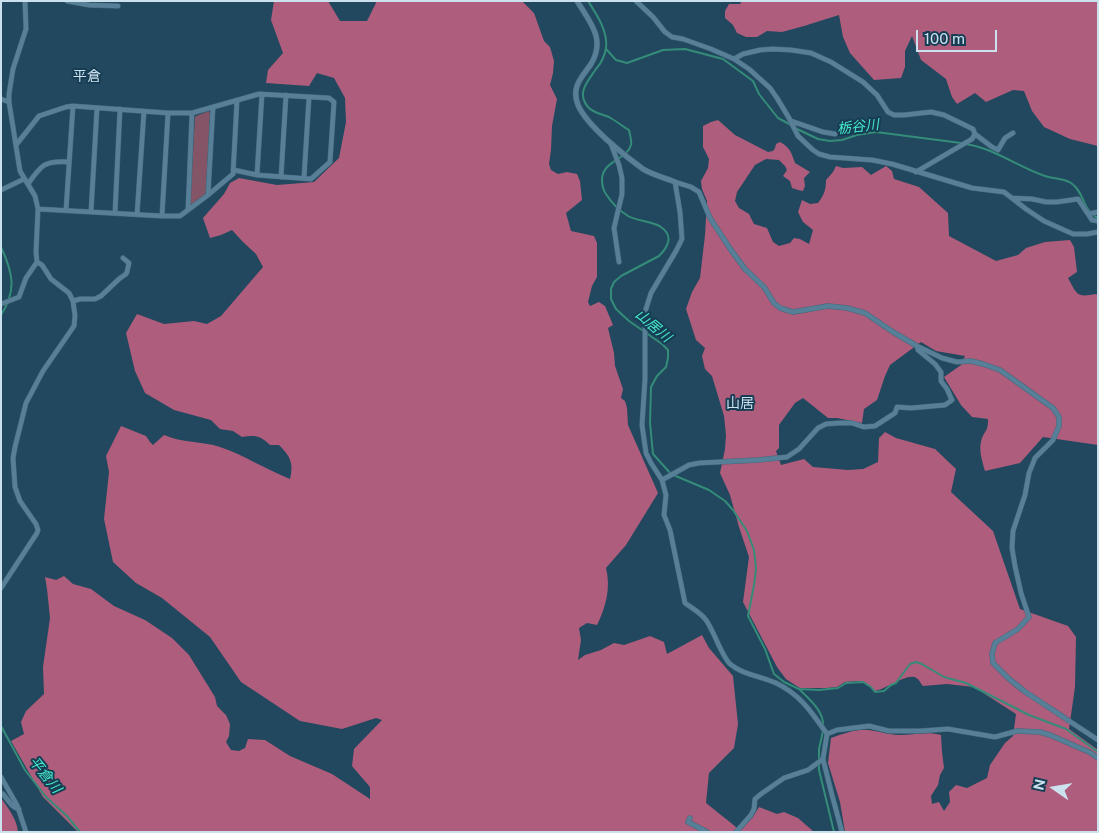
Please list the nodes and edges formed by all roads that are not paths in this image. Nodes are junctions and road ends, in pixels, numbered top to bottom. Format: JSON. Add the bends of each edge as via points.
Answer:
{"nodes":[{"id":1,"x":25,"y":1,"type":"edge"},
{"id":2,"x":67,"y":1,"type":"edge"},
{"id":3,"x":577,"y":1,"type":"edge"},
{"id":4,"x":636,"y":1,"type":"edge"},
{"id":5,"x":118,"y":6,"type":"dead end"},
{"id":6,"x":734,"y":59,"type":"junction"},
{"id":7,"x":262,"y":94,"type":"junction"},
{"id":8,"x":286,"y":95,"type":"junction"},
{"id":9,"x":310,"y":97,"type":"junction"},
{"id":10,"x":1,"y":99,"type":"edge"},
{"id":11,"x":237,"y":100,"type":"junction"},
{"id":12,"x":10,"y":102,"type":"junction"},
{"id":13,"x":73,"y":106,"type":"junction"},
{"id":14,"x":213,"y":107,"type":"junction"},
{"id":15,"x":97,"y":108,"type":"junction"},
{"id":16,"x":120,"y":109,"type":"junction"},
{"id":17,"x":144,"y":111,"type":"junction"},
{"id":18,"x":168,"y":113,"type":"junction"},
{"id":19,"x":192,"y":113,"type":"junction"},
{"id":20,"x":791,"y":121,"type":"junction"},
{"id":21,"x":1013,"y":133,"type":"dead end"},
{"id":22,"x":835,"y":134,"type":"dead end"},
{"id":23,"x":975,"y":134,"type":"junction"},
{"id":24,"x":611,"y":144,"type":"junction"},
{"id":25,"x":16,"y":145,"type":"junction"},
{"id":26,"x":69,"y":162,"type":"junction"},
{"id":27,"x":234,"y":170,"type":"junction"},
{"id":28,"x":916,"y":172,"type":"junction"},
{"id":29,"x":257,"y":175,"type":"junction"},
{"id":30,"x":281,"y":177,"type":"junction"},
{"id":31,"x":304,"y":178,"type":"junction"},
{"id":32,"x":24,"y":179,"type":"junction"},
{"id":33,"x":675,"y":182,"type":"junction"},
{"id":34,"x":28,"y":184,"type":"junction"},
{"id":35,"x":1,"y":190,"type":"edge"},
{"id":36,"x":208,"y":196,"type":"junction"},
{"id":37,"x":1012,"y":198,"type":"junction"},
{"id":38,"x":38,"y":209,"type":"junction"},
{"id":39,"x":66,"y":210,"type":"junction"},
{"id":40,"x":188,"y":210,"type":"junction"},
{"id":41,"x":91,"y":212,"type":"junction"},
{"id":42,"x":1098,"y":212,"type":"edge"},
{"id":43,"x":115,"y":213,"type":"junction"},
{"id":44,"x":137,"y":214,"type":"junction"},
{"id":45,"x":1088,"y":214,"type":"junction"},
{"id":46,"x":162,"y":216,"type":"junction"},
{"id":47,"x":1098,"y":220,"type":"edge"},
{"id":48,"x":1098,"y":232,"type":"edge"},
{"id":49,"x":123,"y":258,"type":"dead end"},
{"id":50,"x":37,"y":262,"type":"junction"},
{"id":51,"x":619,"y":262,"type":"dead end"},
{"id":52,"x":73,"y":301,"type":"junction"},
{"id":53,"x":2,"y":304,"type":"edge"},
{"id":54,"x":917,"y":346,"type":"junction"},
{"id":55,"x":662,"y":480,"type":"junction"},
{"id":56,"x":1,"y":588,"type":"edge"},
{"id":57,"x":827,"y":734,"type":"junction"},
{"id":58,"x":1098,"y":740,"type":"edge"},
{"id":59,"x":1098,"y":758,"type":"edge"},
{"id":60,"x":823,"y":759,"type":"junction"},
{"id":61,"x":1,"y":777,"type":"edge"},
{"id":62,"x":1,"y":793,"type":"edge"},
{"id":63,"x":19,"y":809,"type":"junction"},
{"id":64,"x":690,"y":818,"type":"dead end"},
{"id":65,"x":26,"y":832,"type":"edge"},
{"id":66,"x":707,"y":832,"type":"edge"},
{"id":67,"x":736,"y":832,"type":"edge"},
{"id":68,"x":842,"y":832,"type":"edge"}],
"edges":[{"from":1,"to":12,"type":"street","via":[[26,29],[13,69]]},
{"from":2,"to":5,"type":"street"},
{"from":3,"to":24,"type":"street","via":[[595,29],[598,43],[593,61],[576,86],[576,98],[578,106]]},
{"from":4,"to":6,"type":"street","via":[[672,37]]},
{"from":6,"to":20,"type":"street","via":[[770,88]]},
{"from":6,"to":23,"type":"street","via":[[760,50],[811,53],[863,82],[894,115],[931,112],[944,115],[973,129]]},
{"from":7,"to":8,"type":"street"},
{"from":7,"to":11,"type":"street"},
{"from":7,"to":29,"type":"street"},
{"from":8,"to":9,"type":"street"},
{"from":8,"to":30,"type":"street"},
{"from":9,"to":31,"type":"street"},
{"from":9,"to":31,"type":"street","via":[[330,98],[334,102],[330,162],[311,179]]},
{"from":10,"to":12,"type":"street"},
{"from":11,"to":14,"type":"street"},
{"from":11,"to":27,"type":"street"},
{"from":12,"to":25,"type":"street"},
{"from":13,"to":15,"type":"street"},
{"from":13,"to":25,"type":"street","via":[[39,116]]},
{"from":13,"to":26,"type":"street"},
{"from":14,"to":19,"type":"street"},
{"from":14,"to":36,"type":"street"},
{"from":15,"to":16,"type":"street"},
{"from":15,"to":41,"type":"street"},
{"from":16,"to":17,"type":"street"},
{"from":16,"to":43,"type":"street"},
{"from":17,"to":18,"type":"street"},
{"from":17,"to":44,"type":"street"},
{"from":18,"to":19,"type":"street"},
{"from":18,"to":46,"type":"street"},
{"from":19,"to":40,"type":"street"},
{"from":20,"to":22,"type":"street"},
{"from":20,"to":28,"type":"street","via":[[798,136],[819,154],[872,160]]},
{"from":21,"to":23,"type":"street","via":[[1005,138],[998,150]]},
{"from":23,"to":28,"type":"street","via":[[972,139]]},
{"from":24,"to":33,"type":"street","via":[[645,170]]},
{"from":24,"to":51,"type":"street","via":[[622,178],[622,194],[614,228]]},
{"from":25,"to":32,"type":"street"},
{"from":26,"to":34,"type":"street","via":[[48,164],[39,169]]},
{"from":26,"to":39,"type":"street"},
{"from":27,"to":29,"type":"street"},
{"from":27,"to":36,"type":"street"},
{"from":28,"to":37,"type":"street","via":[[972,188],[1004,192]]},
{"from":29,"to":30,"type":"street"},
{"from":30,"to":31,"type":"street"},
{"from":32,"to":34,"type":"street"},
{"from":32,"to":35,"type":"street"},
{"from":33,"to":54,"type":"street","via":[[699,192],[710,218],[731,250],[780,308],[793,312],[828,306],[847,308],[865,313]]},
{"from":33,"to":55,"type":"street","via":[[682,239],[651,293],[646,312],[642,425],[646,452]]},
{"from":34,"to":38,"type":"street"},
{"from":36,"to":40,"type":"street"},
{"from":37,"to":45,"type":"street","via":[[1046,202],[1078,199]]},
{"from":37,"to":48,"type":"street","via":[[1044,221],[1073,234]]},
{"from":38,"to":39,"type":"street"},
{"from":38,"to":50,"type":"street"},
{"from":39,"to":41,"type":"street"},
{"from":40,"to":46,"type":"street","via":[[180,216]]},
{"from":41,"to":43,"type":"street"},
{"from":42,"to":45,"type":"street"},
{"from":43,"to":44,"type":"street"},
{"from":44,"to":46,"type":"street"},
{"from":45,"to":47,"type":"street","via":[[1092,220]]},
{"from":49,"to":52,"type":"street","via":[[129,263],[127,272],[101,296]]},
{"from":50,"to":52,"type":"street"},
{"from":50,"to":53,"type":"street","via":[[19,297]]},
{"from":52,"to":56,"type":"street","via":[[74,326],[30,394],[22,415],[14,458],[15,487],[38,530]]},
{"from":54,"to":55,"type":"street","via":[[941,372],[941,381],[952,400],[945,405],[897,407],[895,413],[875,426],[826,424],[818,428],[799,449],[786,456],[699,463]]},
{"from":54,"to":58,"type":"street","via":[[942,358],[970,361],[1000,370],[1053,408],[1059,417],[1053,440],[1035,458],[1012,530],[1015,566],[1029,617],[1018,629],[995,644],[992,654],[993,662],[1024,691]]},
{"from":55,"to":57,"type":"street","via":[[666,495],[664,515],[685,603],[705,619],[730,663],[791,693],[812,712]]},
{"from":57,"to":59,"type":"street","via":[[869,726],[889,731],[948,730],[995,737],[1017,731],[1040,732]]},
{"from":57,"to":60,"type":"street"},
{"from":60,"to":67,"type":"street","via":[[808,770],[784,778],[755,799],[754,809]]},
{"from":60,"to":68,"type":"street"},
{"from":61,"to":63,"type":"street"},
{"from":62,"to":63,"type":"street"},
{"from":63,"to":65,"type":"street"},
{"from":64,"to":66,"type":"street","via":[[688,822]]}]}
